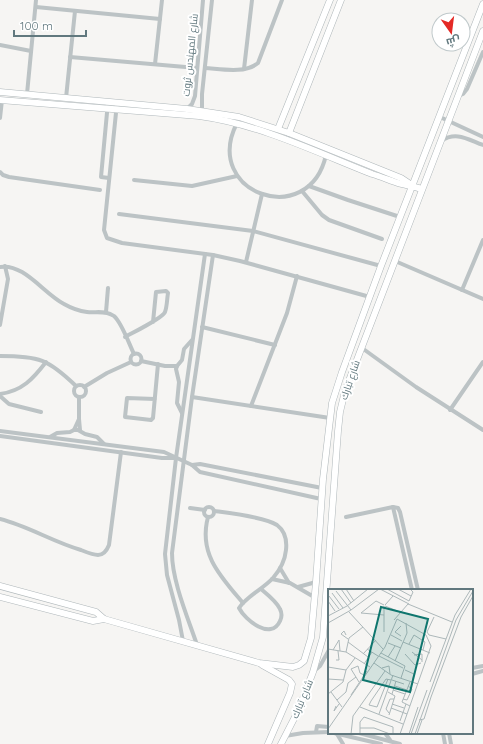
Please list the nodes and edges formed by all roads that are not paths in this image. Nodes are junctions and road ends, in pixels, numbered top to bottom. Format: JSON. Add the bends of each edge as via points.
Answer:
{"nodes":[{"id":1,"x":36,"y":0,"type":"edge"},
{"id":2,"x":162,"y":0,"type":"edge"},
{"id":3,"x":203,"y":0,"type":"edge"},
{"id":4,"x":212,"y":0,"type":"edge"},
{"id":5,"x":252,"y":0,"type":"edge"},
{"id":6,"x":282,"y":0,"type":"edge"},
{"id":7,"x":330,"y":0,"type":"edge"},
{"id":8,"x":341,"y":0,"type":"edge"},
{"id":9,"x":483,"y":4,"type":"edge"},
{"id":10,"x":36,"y":7,"type":"junction"},
{"id":11,"x":75,"y":11,"type":"junction"},
{"id":12,"x":160,"y":19,"type":"junction"},
{"id":13,"x":483,"y":31,"type":"edge"},
{"id":14,"x":0,"y":45,"type":"edge"},
{"id":15,"x":31,"y":50,"type":"junction"},
{"id":16,"x":483,"y":52,"type":"edge"},
{"id":17,"x":70,"y":57,"type":"junction"},
{"id":18,"x":155,"y":64,"type":"junction"},
{"id":19,"x":197,"y":68,"type":"junction"},
{"id":20,"x":205,"y":68,"type":"junction"},
{"id":21,"x":244,"y":69,"type":"junction"},
{"id":22,"x":0,"y":92,"type":"edge"},
{"id":23,"x":27,"y":94,"type":"junction"},
{"id":24,"x":195,"y":96,"type":"junction"},
{"id":25,"x":458,"y":96,"type":"junction"},
{"id":26,"x":202,"y":97,"type":"junction"},
{"id":27,"x":66,"y":98,"type":"junction"},
{"id":28,"x":1,"y":100,"type":"edge"},
{"id":29,"x":108,"y":102,"type":"junction"},
{"id":30,"x":117,"y":103,"type":"junction"},
{"id":31,"x":108,"y":109,"type":"junction"},
{"id":32,"x":187,"y":109,"type":"junction"},
{"id":33,"x":117,"y":110,"type":"junction"},
{"id":34,"x":202,"y":114,"type":"junction"},
{"id":35,"x":440,"y":117,"type":"junction"},
{"id":36,"x":0,"y":118,"type":"edge"},
{"id":37,"x":449,"y":122,"type":"junction"},
{"id":38,"x":237,"y":124,"type":"junction"},
{"id":39,"x":278,"y":129,"type":"junction"},
{"id":40,"x":289,"y":133,"type":"junction"},
{"id":41,"x":483,"y":137,"type":"edge"},
{"id":42,"x":440,"y":141,"type":"junction"},
{"id":43,"x":483,"y":145,"type":"edge"},
{"id":44,"x":326,"y":155,"type":"junction"},
{"id":45,"x":0,"y":172,"type":"edge"},
{"id":46,"x":237,"y":176,"type":"junction"},
{"id":47,"x":109,"y":178,"type":"junction"},
{"id":48,"x":134,"y":180,"type":"dead end"},
{"id":49,"x":309,"y":186,"type":"junction"},
{"id":50,"x":413,"y":186,"type":"junction"},
{"id":51,"x":422,"y":189,"type":"junction"},
{"id":52,"x":100,"y":190,"type":"dead end"},
{"id":53,"x":302,"y":191,"type":"junction"},
{"id":54,"x":262,"y":194,"type":"junction"},
{"id":55,"x":119,"y":214,"type":"dead end"},
{"id":56,"x":400,"y":217,"type":"junction"},
{"id":57,"x":253,"y":231,"type":"junction"},
{"id":58,"x":382,"y":239,"type":"dead end"},
{"id":59,"x":483,"y":240,"type":"edge"},
{"id":60,"x":390,"y":242,"type":"junction"},
{"id":61,"x":400,"y":245,"type":"junction"},
{"id":62,"x":205,"y":254,"type":"junction"},
{"id":63,"x":213,"y":255,"type":"junction"},
{"id":64,"x":394,"y":261,"type":"junction"},
{"id":65,"x":246,"y":262,"type":"junction"},
{"id":66,"x":254,"y":264,"type":"junction"},
{"id":67,"x":5,"y":266,"type":"junction"},
{"id":68,"x":381,"y":266,"type":"junction"},
{"id":69,"x":0,"y":267,"type":"edge"},
{"id":70,"x":252,"y":270,"type":"dead end"},
{"id":71,"x":297,"y":276,"type":"junction"},
{"id":72,"x":108,"y":288,"type":"dead end"},
{"id":73,"x":462,"y":290,"type":"junction"},
{"id":74,"x":6,"y":292,"type":"junction"},
{"id":75,"x":0,"y":297,"type":"edge"},
{"id":76,"x":370,"y":297,"type":"junction"},
{"id":77,"x":483,"y":299,"type":"edge"},
{"id":78,"x":106,"y":312,"type":"junction"},
{"id":79,"x":153,"y":322,"type":"junction"},
{"id":80,"x":0,"y":324,"type":"edge"},
{"id":81,"x":202,"y":327,"type":"junction"},
{"id":82,"x":125,"y":337,"type":"junction"},
{"id":83,"x":193,"y":339,"type":"junction"},
{"id":84,"x":275,"y":345,"type":"junction"},
{"id":85,"x":362,"y":348,"type":"junction"},
{"id":86,"x":134,"y":354,"type":"junction"},
{"id":87,"x":0,"y":356,"type":"edge"},
{"id":88,"x":141,"y":361,"type":"junction"},
{"id":89,"x":46,"y":362,"type":"junction"},
{"id":90,"x":131,"y":362,"type":"junction"},
{"id":91,"x":483,"y":362,"type":"edge"},
{"id":92,"x":158,"y":364,"type":"junction"},
{"id":93,"x":165,"y":366,"type":"junction"},
{"id":94,"x":177,"y":366,"type":"junction"},
{"id":95,"x":176,"y":373,"type":"junction"},
{"id":96,"x":186,"y":384,"type":"junction"},
{"id":97,"x":76,"y":386,"type":"junction"},
{"id":98,"x":194,"y":386,"type":"junction"},
{"id":99,"x":84,"y":387,"type":"junction"},
{"id":100,"x":0,"y":395,"type":"edge"},
{"id":101,"x":79,"y":397,"type":"junction"},
{"id":102,"x":192,"y":397,"type":"junction"},
{"id":103,"x":155,"y":399,"type":"junction"},
{"id":104,"x":251,"y":406,"type":"junction"},
{"id":105,"x":450,"y":410,"type":"junction"},
{"id":106,"x":41,"y":412,"type":"dead end"},
{"id":107,"x":182,"y":414,"type":"junction"},
{"id":108,"x":330,"y":418,"type":"junction"},
{"id":109,"x":79,"y":419,"type":"junction"},
{"id":110,"x":74,"y":430,"type":"junction"},
{"id":111,"x":80,"y":430,"type":"junction"},
{"id":112,"x":483,"y":430,"type":"edge"},
{"id":113,"x":0,"y":431,"type":"edge"},
{"id":114,"x":328,"y":435,"type":"junction"},
{"id":115,"x":0,"y":436,"type":"edge"},
{"id":116,"x":338,"y":436,"type":"junction"},
{"id":117,"x":49,"y":437,"type":"junction"},
{"id":118,"x":104,"y":444,"type":"junction"},
{"id":119,"x":121,"y":452,"type":"junction"},
{"id":120,"x":176,"y":458,"type":"junction"},
{"id":121,"x":184,"y":463,"type":"junction"},
{"id":122,"x":192,"y":465,"type":"junction"},
{"id":123,"x":240,"y":472,"type":"junction"},
{"id":124,"x":323,"y":479,"type":"junction"},
{"id":125,"x":239,"y":480,"type":"junction"},
{"id":126,"x":334,"y":480,"type":"junction"},
{"id":127,"x":322,"y":488,"type":"junction"},
{"id":128,"x":321,"y":499,"type":"junction"},
{"id":129,"x":393,"y":507,"type":"junction"},
{"id":130,"x":190,"y":508,"type":"dead end"},
{"id":131,"x":205,"y":510,"type":"junction"},
{"id":132,"x":214,"y":511,"type":"junction"},
{"id":133,"x":208,"y":517,"type":"junction"},
{"id":134,"x":346,"y":517,"type":"dead end"},
{"id":135,"x":0,"y":519,"type":"edge"},
{"id":136,"x":318,"y":543,"type":"junction"},
{"id":137,"x":329,"y":544,"type":"junction"},
{"id":138,"x":280,"y":568,"type":"junction"},
{"id":139,"x":272,"y":579,"type":"junction"},
{"id":140,"x":316,"y":582,"type":"junction"},
{"id":141,"x":290,"y":583,"type":"junction"},
{"id":142,"x":0,"y":586,"type":"edge"},
{"id":143,"x":298,"y":588,"type":"junction"},
{"id":144,"x":261,"y":589,"type":"junction"},
{"id":145,"x":412,"y":589,"type":"edge"},
{"id":146,"x":418,"y":589,"type":"edge"},
{"id":147,"x":0,"y":597,"type":"edge"},
{"id":148,"x":314,"y":597,"type":"junction"},
{"id":149,"x":243,"y":603,"type":"junction"},
{"id":150,"x":104,"y":620,"type":"junction"},
{"id":151,"x":184,"y":641,"type":"junction"},
{"id":152,"x":198,"y":645,"type":"junction"},
{"id":153,"x":328,"y":652,"type":"edge"},
{"id":154,"x":259,"y":663,"type":"junction"},
{"id":155,"x":483,"y":666,"type":"edge"},
{"id":156,"x":473,"y":668,"type":"edge"},
{"id":157,"x":483,"y":671,"type":"edge"},
{"id":158,"x":313,"y":672,"type":"junction"},
{"id":159,"x":473,"y":674,"type":"edge"},
{"id":160,"x":328,"y":727,"type":"edge"},
{"id":161,"x":316,"y":732,"type":"junction"},
{"id":162,"x":328,"y":732,"type":"edge"},
{"id":163,"x":337,"y":734,"type":"edge"},
{"id":164,"x":363,"y":734,"type":"edge"},
{"id":165,"x":386,"y":734,"type":"edge"},
{"id":166,"x":443,"y":734,"type":"edge"},
{"id":167,"x":449,"y":734,"type":"edge"},
{"id":168,"x":285,"y":736,"type":"junction"},
{"id":169,"x":390,"y":740,"type":"junction"},
{"id":170,"x":268,"y":744,"type":"edge"},
{"id":171,"x":282,"y":744,"type":"edge"},
{"id":172,"x":343,"y":744,"type":"edge"},
{"id":173,"x":381,"y":744,"type":"edge"},
{"id":174,"x":400,"y":744,"type":"edge"},
{"id":175,"x":445,"y":744,"type":"edge"},
{"id":176,"x":451,"y":744,"type":"edge"}],
"edges":[{"from":1,"to":10,"type":"street"},
{"from":2,"to":12,"type":"street"},
{"from":3,"to":19,"type":"street","name":"شارع المهندس ثروت"},
{"from":4,"to":20,"type":"street","name":"شارع المهندس ثروت"},
{"from":5,"to":21,"type":"street"},
{"from":6,"to":21,"type":"street","via":[[258,63]]},
{"from":7,"to":39,"type":"street"},
{"from":8,"to":40,"type":"street"},
{"from":9,"to":35,"type":"street","name":"شارع تبارك"},
{"from":10,"to":11,"type":"street"},
{"from":10,"to":15,"type":"street"},
{"from":11,"to":12,"type":"street"},
{"from":11,"to":17,"type":"street"},
{"from":12,"to":18,"type":"street"},
{"from":13,"to":25,"type":"street","name":"شارع تبارك"},
{"from":14,"to":15,"type":"street"},
{"from":15,"to":23,"type":"street"},
{"from":16,"to":25,"type":"street","via":[[468,89]]},
{"from":17,"to":18,"type":"street"},
{"from":17,"to":27,"type":"street"},
{"from":18,"to":19,"type":"street"},
{"from":19,"to":24,"type":"street","name":"شارع المهندس ثروت"},
{"from":20,"to":21,"type":"street"},
{"from":20,"to":26,"type":"street","name":"شارع المهندس ثروت"},
{"from":22,"to":23,"type":"street"},
{"from":23,"to":27,"type":"street"},
{"from":24,"to":26,"type":"street"},
{"from":24,"to":32,"type":"street","name":"شارع المهندس ثروت"},
{"from":25,"to":37,"type":"street","name":"شارع تبارك"},
{"from":26,"to":34,"type":"street","name":"شارع المهندس ثروت"},
{"from":27,"to":29,"type":"street"},
{"from":28,"to":31,"type":"street"},
{"from":28,"to":36,"type":"street"},
{"from":29,"to":30,"type":"street"},
{"from":29,"to":31,"type":"street"},
{"from":30,"to":32,"type":"street"},
{"from":30,"to":33,"type":"street"},
{"from":31,"to":33,"type":"street"},
{"from":31,"to":47,"type":"street","via":[[101,177]]},
{"from":32,"to":34,"type":"street"},
{"from":33,"to":34,"type":"street"},
{"from":33,"to":47,"type":"street"},
{"from":34,"to":38,"type":"street"},
{"from":34,"to":39,"type":"street","via":[[239,117]]},
{"from":35,"to":37,"type":"street"},
{"from":35,"to":50,"type":"street","name":"شارع تبارك"},
{"from":37,"to":41,"type":"street"},
{"from":37,"to":42,"type":"street","name":"شارع تبارك"},
{"from":38,"to":44,"type":"street"},
{"from":38,"to":46,"type":"street","via":[[229,144],[229,155]]},
{"from":39,"to":40,"type":"street"},
{"from":40,"to":50,"type":"street","via":[[401,178]]},
{"from":42,"to":43,"type":"street","via":[[456,135]]},
{"from":42,"to":51,"type":"street","name":"شارع تبارك"},
{"from":44,"to":49,"type":"street","via":[[322,169]]},
{"from":44,"to":50,"type":"street","via":[[400,184]]},
{"from":45,"to":52,"type":"street","via":[[9,177]]},
{"from":46,"to":48,"type":"street","via":[[192,186]]},
{"from":46,"to":54,"type":"street","via":[[246,186]]},
{"from":47,"to":62,"type":"street","via":[[104,230],[107,238],[122,243]]},
{"from":49,"to":53,"type":"street"},
{"from":49,"to":56,"type":"street"},
{"from":50,"to":51,"type":"street"},
{"from":50,"to":56,"type":"street","name":"شارع تبارك"},
{"from":51,"to":61,"type":"street","name":"شارع تبارك"},
{"from":53,"to":54,"type":"street","via":[[283,197]]},
{"from":53,"to":58,"type":"street","via":[[322,216]]},
{"from":54,"to":57,"type":"street"},
{"from":55,"to":57,"type":"street"},
{"from":56,"to":60,"type":"street","name":"شارع تبارك"},
{"from":57,"to":65,"type":"street"},
{"from":57,"to":68,"type":"street"},
{"from":59,"to":73,"type":"street"},
{"from":60,"to":61,"type":"street"},
{"from":60,"to":68,"type":"street","name":"شارع تبارك"},
{"from":61,"to":64,"type":"street","name":"شارع تبارك"},
{"from":62,"to":63,"type":"street"},
{"from":62,"to":83,"type":"street"},
{"from":63,"to":65,"type":"street"},
{"from":63,"to":81,"type":"street"},
{"from":64,"to":73,"type":"street"},
{"from":64,"to":85,"type":"street","name":"شارع تبارك"},
{"from":65,"to":66,"type":"street"},
{"from":66,"to":70,"type":"street"},
{"from":66,"to":71,"type":"street"},
{"from":67,"to":69,"type":"street"},
{"from":67,"to":74,"type":"street","via":[[8,275]]},
{"from":67,"to":78,"type":"street","via":[[22,271],[53,298],[72,308],[87,312]]},
{"from":68,"to":76,"type":"street","name":"شارع تبارك"},
{"from":71,"to":76,"type":"street"},
{"from":71,"to":84,"type":"street"},
{"from":72,"to":78,"type":"street"},
{"from":73,"to":77,"type":"street"},
{"from":74,"to":75,"type":"street"},
{"from":74,"to":80,"type":"street"},
{"from":76,"to":108,"type":"street","name":"شارع تبارك","via":[[342,372]]},
{"from":78,"to":82,"type":"street","via":[[116,318]]},
{"from":79,"to":79,"type":"street","via":[[165,313],[168,293],[166,291],[156,292]]},
{"from":79,"to":82,"type":"street"},
{"from":81,"to":84,"type":"street"},
{"from":81,"to":98,"type":"street"},
{"from":82,"to":86,"type":"street"},
{"from":83,"to":94,"type":"street","via":[[184,349],[181,363]]},
{"from":83,"to":96,"type":"street"},
{"from":84,"to":104,"type":"street"},
{"from":85,"to":105,"type":"street"},
{"from":85,"to":116,"type":"street","name":"شارع تبارك","via":[[345,391]]},
{"from":86,"to":88,"type":"street","via":[[140,356]]},
{"from":86,"to":90,"type":"street"},
{"from":87,"to":89,"type":"street","via":[[28,356]]},
{"from":88,"to":90,"type":"street","via":[[136,365]]},
{"from":88,"to":92,"type":"street"},
{"from":89,"to":97,"type":"street","via":[[63,373]]},
{"from":89,"to":100,"type":"street","via":[[26,385]]},
{"from":90,"to":99,"type":"street","via":[[106,373]]},
{"from":91,"to":105,"type":"street"},
{"from":92,"to":93,"type":"street"},
{"from":92,"to":103,"type":"street"},
{"from":93,"to":94,"type":"street"},
{"from":93,"to":95,"type":"street"},
{"from":94,"to":95,"type":"street"},
{"from":95,"to":107,"type":"street","via":[[179,382],[177,403]]},
{"from":96,"to":98,"type":"street"},
{"from":96,"to":107,"type":"street"},
{"from":97,"to":99,"type":"street"},
{"from":97,"to":101,"type":"street","via":[[74,392]]},
{"from":98,"to":102,"type":"street"},
{"from":99,"to":101,"type":"street","via":[[85,394]]},
{"from":100,"to":106,"type":"street","via":[[10,404]]},
{"from":101,"to":109,"type":"street"},
{"from":102,"to":104,"type":"street"},
{"from":102,"to":121,"type":"street"},
{"from":103,"to":103,"type":"street","via":[[152,419],[124,417],[126,398]]},
{"from":104,"to":108,"type":"street"},
{"from":105,"to":112,"type":"street"},
{"from":107,"to":120,"type":"street"},
{"from":108,"to":114,"type":"street","name":"شارع تبارك"},
{"from":109,"to":110,"type":"street"},
{"from":109,"to":111,"type":"street"},
{"from":110,"to":111,"type":"street"},
{"from":110,"to":117,"type":"street"},
{"from":111,"to":118,"type":"street","via":[[97,437]]},
{"from":113,"to":117,"type":"street"},
{"from":114,"to":116,"type":"street"},
{"from":114,"to":124,"type":"street","name":"شارع تبارك"},
{"from":115,"to":119,"type":"street"},
{"from":116,"to":126,"type":"street","name":"شارع تبارك"},
{"from":117,"to":118,"type":"street"},
{"from":118,"to":120,"type":"street","via":[[164,452]]},
{"from":119,"to":120,"type":"street"},
{"from":119,"to":135,"type":"street","via":[[109,545],[104,553],[99,555],[71,547]]},
{"from":120,"to":121,"type":"street"},
{"from":120,"to":151,"type":"street","via":[[165,564]]},
{"from":121,"to":122,"type":"street"},
{"from":121,"to":152,"type":"street","via":[[172,559],[181,597]]},
{"from":122,"to":123,"type":"street","via":[[200,464]]},
{"from":122,"to":125,"type":"street","via":[[200,472]]},
{"from":123,"to":125,"type":"street"},
{"from":123,"to":127,"type":"street"},
{"from":124,"to":126,"type":"street"},
{"from":124,"to":127,"type":"street","name":"شارع تبارك"},
{"from":125,"to":128,"type":"street"},
{"from":126,"to":137,"type":"street","name":"شارع تبارك"},
{"from":127,"to":128,"type":"street","name":"شارع تبارك"},
{"from":128,"to":136,"type":"street","name":"شارع تبارك"},
{"from":129,"to":134,"type":"street"},
{"from":129,"to":145,"type":"street"},
{"from":129,"to":146,"type":"street","via":[[399,510]]},
{"from":130,"to":131,"type":"street"},
{"from":131,"to":132,"type":"street","via":[[210,507]]},
{"from":131,"to":133,"type":"street"},
{"from":132,"to":133,"type":"street","via":[[212,516]]},
{"from":132,"to":138,"type":"street","via":[[247,516],[277,526],[285,536],[286,542],[285,556]]},
{"from":133,"to":149,"type":"street","via":[[205,538],[210,559]]},
{"from":136,"to":137,"type":"street"},
{"from":136,"to":140,"type":"street","name":"شارع تبارك"},
{"from":137,"to":158,"type":"street","name":"شارع تبارك","via":[[322,637]]},
{"from":138,"to":139,"type":"street"},
{"from":138,"to":141,"type":"street"},
{"from":139,"to":141,"type":"street"},
{"from":139,"to":144,"type":"street"},
{"from":140,"to":143,"type":"street"},
{"from":140,"to":148,"type":"street","name":"شارع تبارك"},
{"from":141,"to":143,"type":"street"},
{"from":142,"to":150,"type":"street","via":[[96,612]]},
{"from":143,"to":148,"type":"street"},
{"from":144,"to":149,"type":"street"},
{"from":144,"to":149,"type":"street","via":[[282,613],[274,628],[263,630],[258,627],[239,609]]},
{"from":147,"to":150,"type":"street","via":[[93,621]]},
{"from":148,"to":154,"type":"street","name":"شارع تبارك","via":[[311,638],[304,661],[293,667]]},
{"from":150,"to":151,"type":"street"},
{"from":151,"to":152,"type":"street"},
{"from":152,"to":154,"type":"street"},
{"from":153,"to":158,"type":"street","via":[[320,666]]},
{"from":154,"to":170,"type":"street","name":"شارع تبارك","via":[[292,684]]},
{"from":155,"to":156,"type":"street"},
{"from":157,"to":159,"type":"street"},
{"from":158,"to":168,"type":"street","name":"شارع تبارك","via":[[299,709]]},
{"from":160,"to":161,"type":"street","via":[[317,726]]},
{"from":161,"to":162,"type":"street"},
{"from":161,"to":168,"type":"street"},
{"from":163,"to":172,"type":"street"},
{"from":163,"to":173,"type":"street"},
{"from":164,"to":169,"type":"street"},
{"from":165,"to":169,"type":"street"},
{"from":166,"to":175,"type":"street"},
{"from":167,"to":176,"type":"street"},
{"from":168,"to":171,"type":"street","name":"شارع تبارك"},
{"from":169,"to":174,"type":"street"}]}
